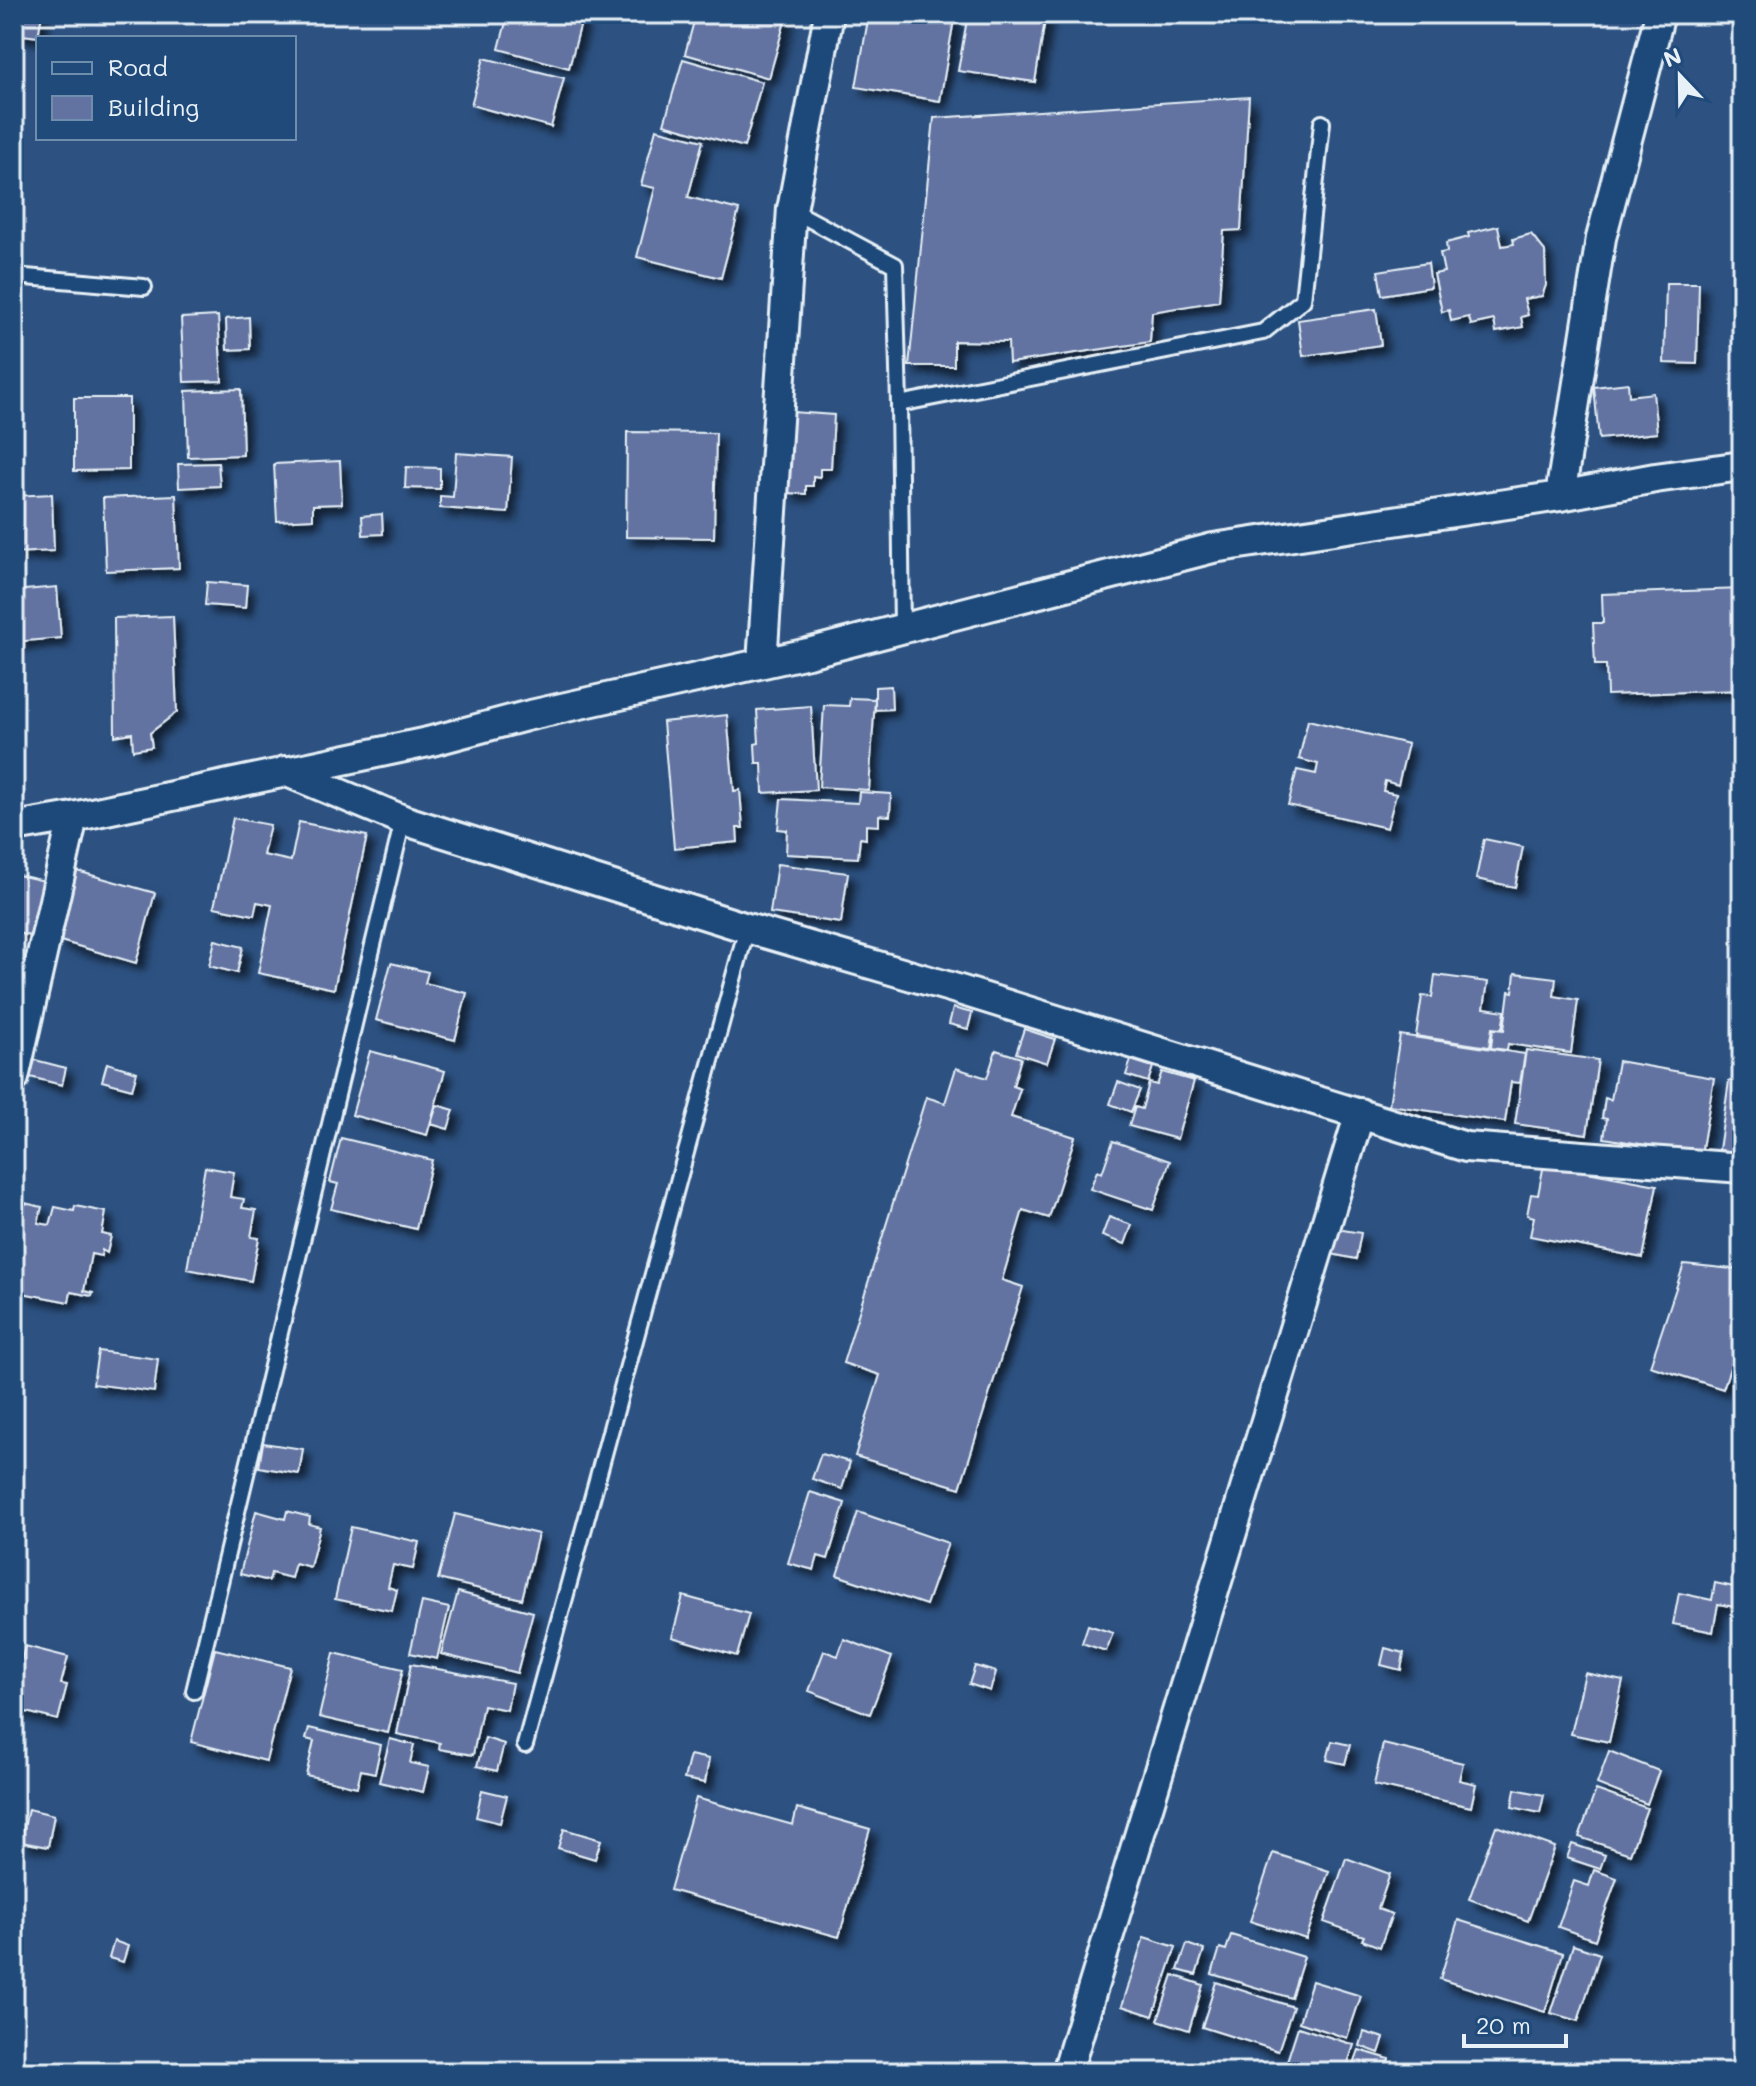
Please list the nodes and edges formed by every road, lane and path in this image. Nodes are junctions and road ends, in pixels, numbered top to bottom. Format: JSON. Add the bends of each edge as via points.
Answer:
{"nodes":[{"id":1,"x":829,"y":14,"type":"edge"},
{"id":2,"x":1660,"y":14,"type":"edge"},
{"id":3,"x":1322,"y":123,"type":"dead end"},
{"id":4,"x":792,"y":209,"type":"junction"},
{"id":5,"x":14,"y":276,"type":"edge"},
{"id":6,"x":144,"y":287,"type":"dead end"},
{"id":7,"x":899,"y":404,"type":"junction"},
{"id":8,"x":1742,"y":466,"type":"edge"},
{"id":9,"x":1560,"y":496,"type":"junction"},
{"id":10,"x":902,"y":628,"type":"junction"},
{"id":11,"x":762,"y":663,"type":"junction"},
{"id":12,"x":285,"y":771,"type":"junction"},
{"id":13,"x":73,"y":817,"type":"junction"},
{"id":14,"x":403,"y":820,"type":"junction"},
{"id":15,"x":14,"y":827,"type":"edge"},
{"id":16,"x":747,"y":928,"type":"junction"},
{"id":17,"x":14,"y":1078,"type":"edge"},
{"id":18,"x":1360,"y":1113,"type":"junction"},
{"id":19,"x":1742,"y":1168,"type":"edge"},
{"id":20,"x":194,"y":1691,"type":"dead end"},
{"id":21,"x":525,"y":1745,"type":"dead end"},
{"id":22,"x":1067,"y":2072,"type":"edge"}],
"edges":[{"from":1,"to":4,"type":"street"},
{"from":2,"to":9,"type":"street","via":[[1601,238]]},
{"from":3,"to":7,"type":"lane","via":[[1303,300],[1263,332]]},
{"from":4,"to":7,"type":"lane","via":[[895,265]]},
{"from":4,"to":11,"type":"street"},
{"from":5,"to":6,"type":"lane"},
{"from":7,"to":10,"type":"lane"},
{"from":8,"to":9,"type":"street"},
{"from":9,"to":10,"type":"street","via":[[1213,548]]},
{"from":10,"to":11,"type":"street"},
{"from":11,"to":12,"type":"street"},
{"from":12,"to":13,"type":"street"},
{"from":12,"to":14,"type":"street"},
{"from":13,"to":15,"type":"street"},
{"from":13,"to":17,"type":"street"},
{"from":14,"to":16,"type":"street"},
{"from":14,"to":20,"type":"lane"},
{"from":16,"to":18,"type":"street"},
{"from":16,"to":21,"type":"lane"},
{"from":18,"to":19,"type":"street","via":[[1466,1147]]},
{"from":18,"to":22,"type":"street"}]}
